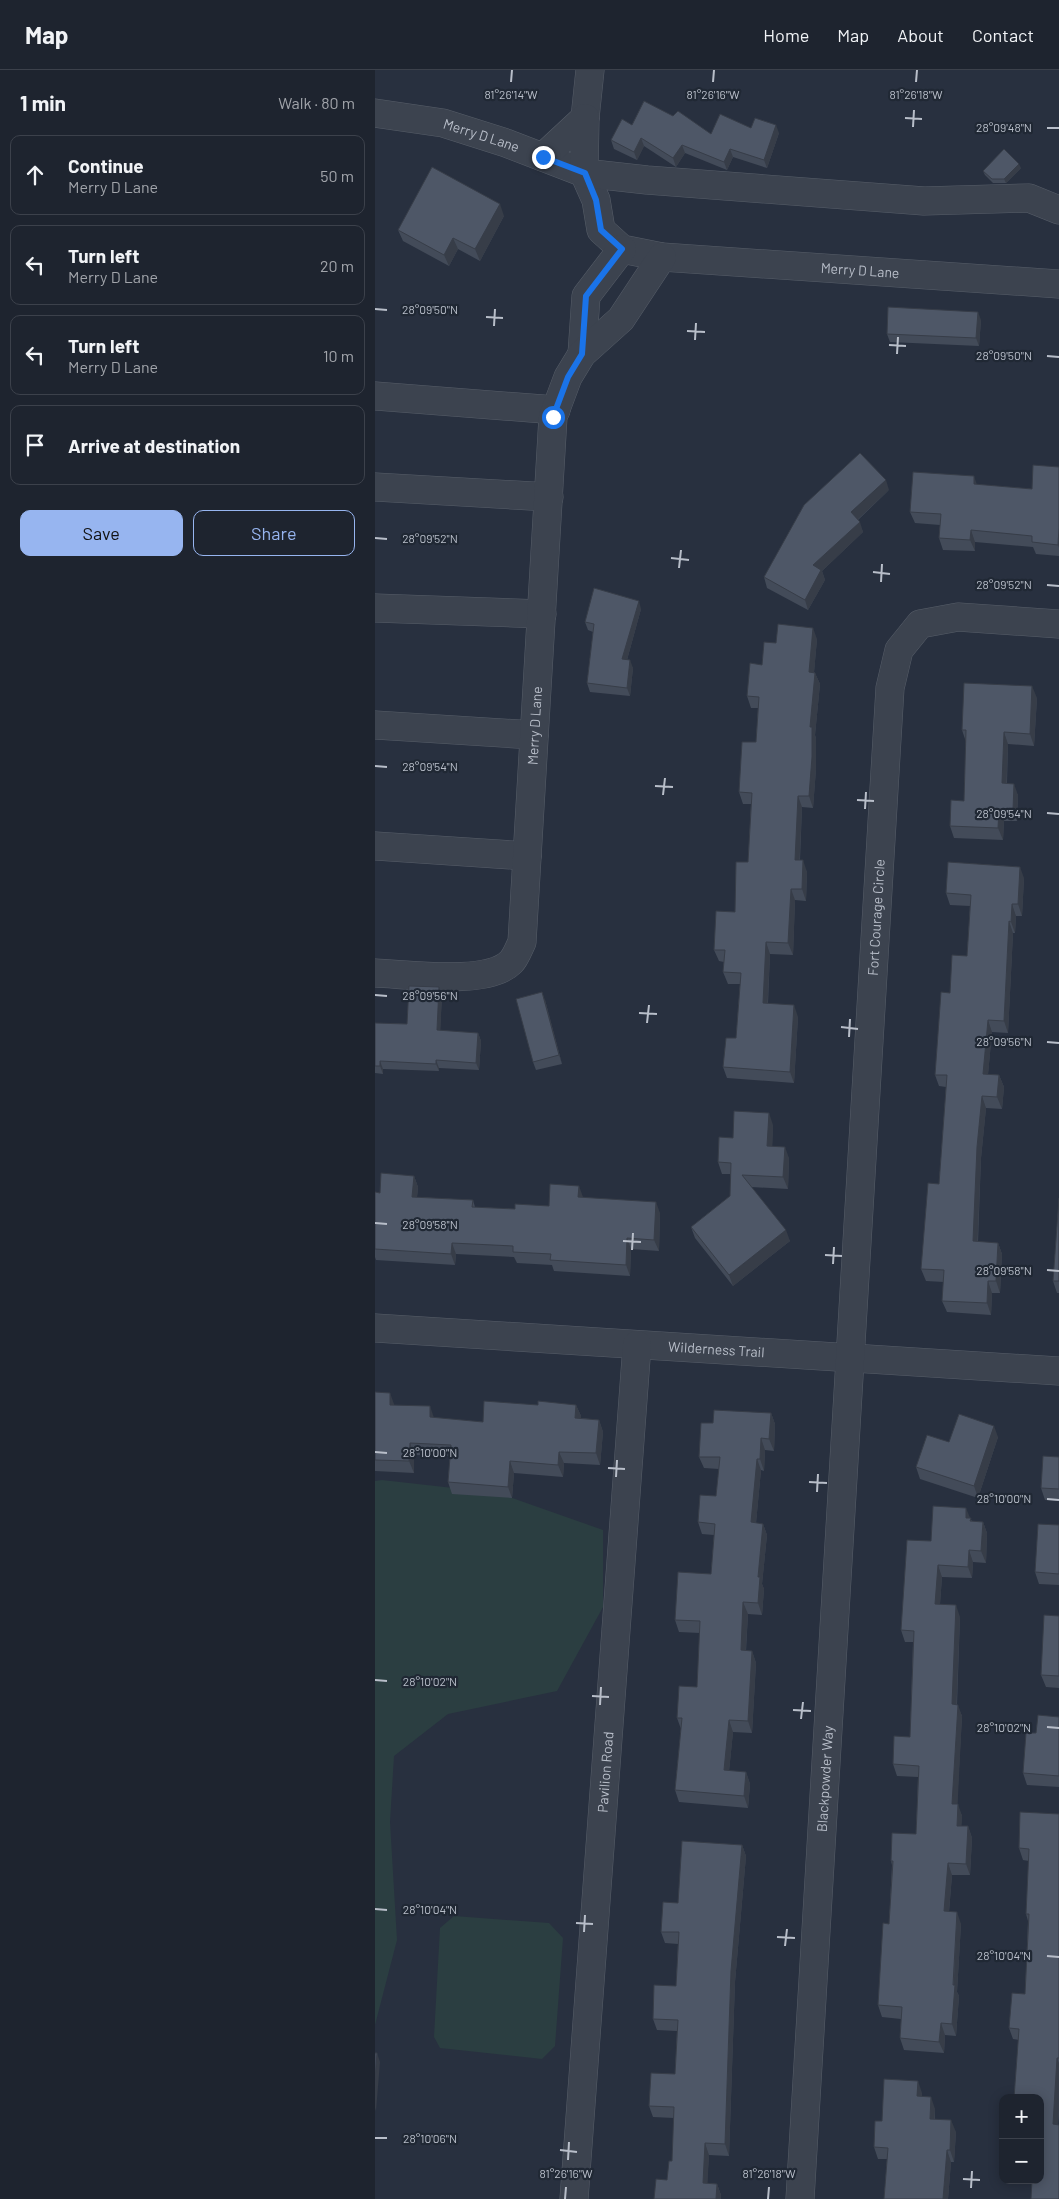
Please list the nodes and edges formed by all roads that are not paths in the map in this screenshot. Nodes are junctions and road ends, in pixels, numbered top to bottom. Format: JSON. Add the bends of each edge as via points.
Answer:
{"nodes":[{"id":1,"x":591,"y":70,"type":"edge"},
{"id":2,"x":375,"y":113,"type":"edge"},
{"id":3,"x":585,"y":118,"type":"junction"},
{"id":4,"x":543,"y":157,"type":"junction"},
{"id":5,"x":585,"y":173,"type":"junction"},
{"id":6,"x":1059,"y":210,"type":"edge"},
{"id":7,"x":622,"y":249,"type":"junction"},
{"id":8,"x":662,"y":257,"type":"junction"},
{"id":9,"x":1059,"y":284,"type":"edge"},
{"id":10,"x":582,"y":354,"type":"junction"},
{"id":11,"x":375,"y":396,"type":"edge"},
{"id":12,"x":556,"y":410,"type":"junction"},
{"id":13,"x":375,"y":487,"type":"edge"},
{"id":14,"x":549,"y":497,"type":"junction"},
{"id":15,"x":375,"y":608,"type":"edge"},
{"id":16,"x":542,"y":614,"type":"junction"},
{"id":17,"x":1059,"y":624,"type":"edge"},
{"id":18,"x":375,"y":725,"type":"edge"},
{"id":19,"x":534,"y":735,"type":"junction"},
{"id":20,"x":375,"y":846,"type":"edge"},
{"id":21,"x":527,"y":856,"type":"junction"},
{"id":22,"x":375,"y":972,"type":"edge"},
{"id":23,"x":375,"y":1328,"type":"edge"},
{"id":24,"x":637,"y":1345,"type":"junction"},
{"id":25,"x":849,"y":1359,"type":"junction"},
{"id":26,"x":1059,"y":1371,"type":"edge"},
{"id":27,"x":574,"y":2199,"type":"edge"},
{"id":28,"x":800,"y":2199,"type":"edge"}],
"edges":[{"from":1,"to":3,"type":"street"},
{"from":2,"to":4,"type":"street","name":"Merry D Lane","via":[[443,123]]},
{"from":3,"to":4,"type":"street"},
{"from":3,"to":5,"type":"street"},
{"from":4,"to":5,"type":"street","name":"Merry D Lane"},
{"from":5,"to":6,"type":"street","name":"Merry D Lane","via":[[924,201],[1029,198]]},
{"from":5,"to":7,"type":"street","via":[[596,200],[601,230]]},
{"from":7,"to":8,"type":"street","name":"Merry D Lane"},
{"from":7,"to":10,"type":"street","name":"Merry D Lane","via":[[586,296]]},
{"from":8,"to":9,"type":"street","name":"Merry D Lane"},
{"from":8,"to":10,"type":"street","name":"Merry D Lane","via":[[621,319]]},
{"from":10,"to":12,"type":"street","name":"Merry D Lane","via":[[568,377]]},
{"from":11,"to":12,"type":"street"},
{"from":12,"to":14,"type":"street","name":"Merry D Lane"},
{"from":13,"to":14,"type":"street"},
{"from":14,"to":16,"type":"street","name":"Merry D Lane"},
{"from":15,"to":16,"type":"street"},
{"from":16,"to":19,"type":"street","name":"Merry D Lane"},
{"from":17,"to":25,"type":"street","name":"Fort Courage Circle","via":[[958,616],[920,624],[899,650],[890,688]]},
{"from":18,"to":19,"type":"street"},
{"from":19,"to":21,"type":"street","name":"Merry D Lane"},
{"from":20,"to":21,"type":"street"},
{"from":21,"to":22,"type":"street","name":"Merry D Lane","via":[[522,942],[511,962],[489,974],[461,977]]},
{"from":23,"to":24,"type":"street","name":"Wilderness Trail"},
{"from":24,"to":25,"type":"street","name":"Wilderness Trail"},
{"from":24,"to":27,"type":"street","name":"Pavilion Road"},
{"from":25,"to":26,"type":"street","name":"Wilderness Trail"},
{"from":25,"to":28,"type":"street","name":"Blackpowder Way"}]}
